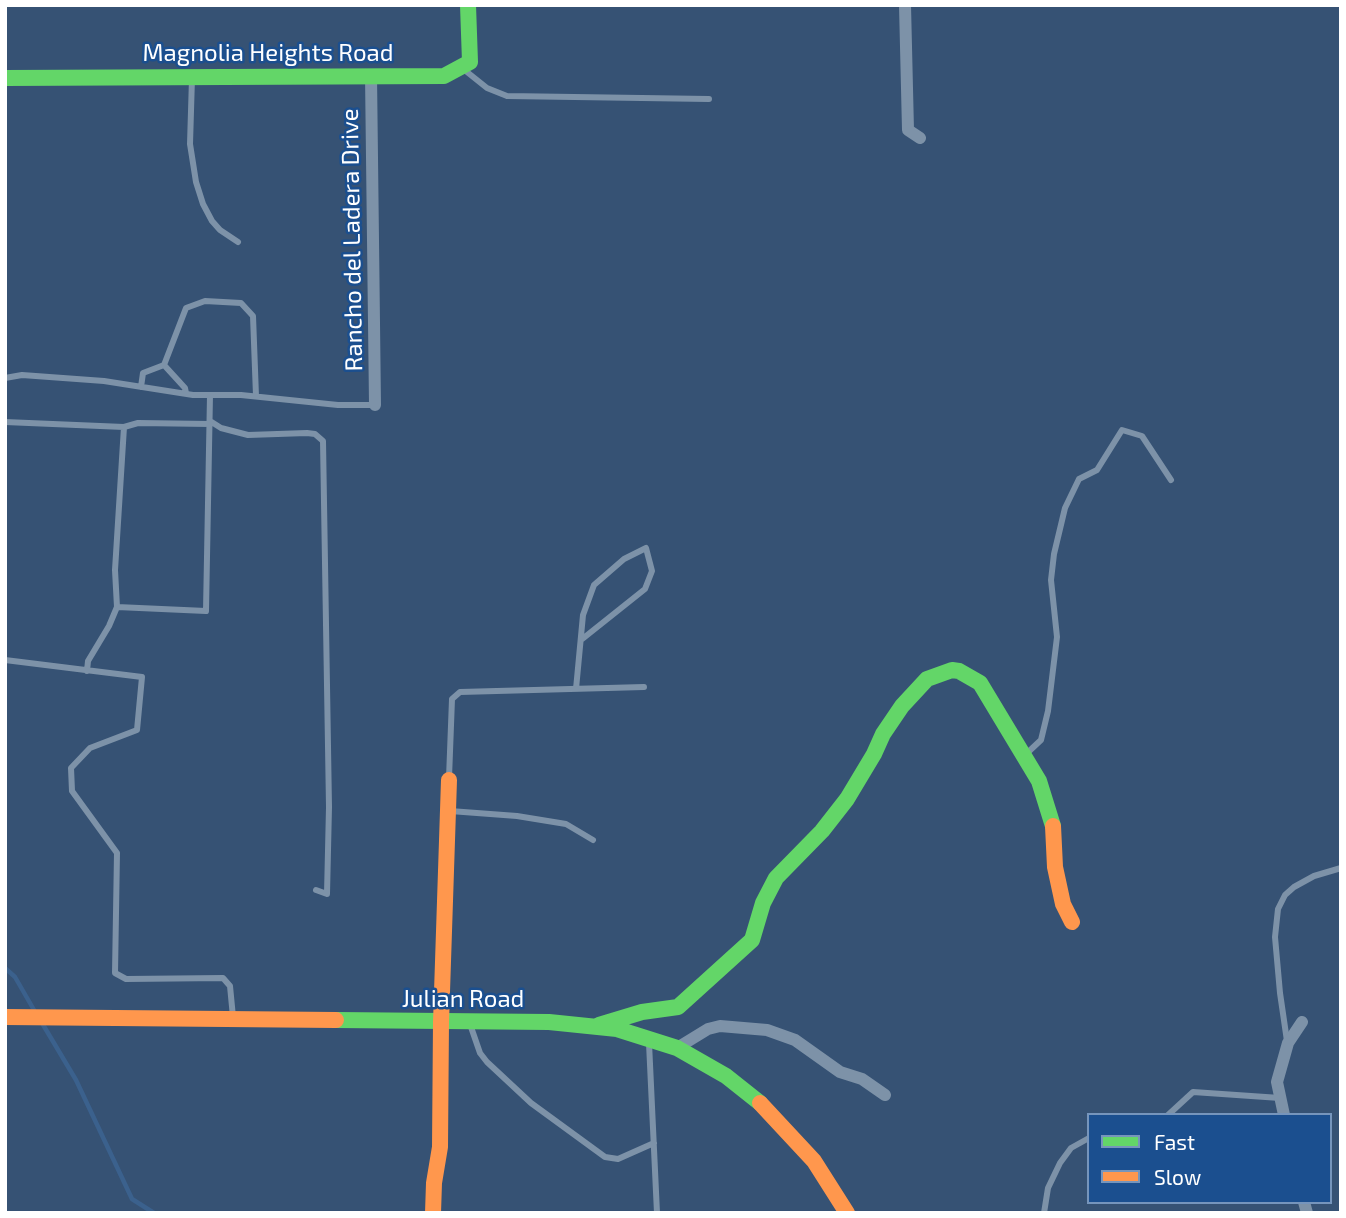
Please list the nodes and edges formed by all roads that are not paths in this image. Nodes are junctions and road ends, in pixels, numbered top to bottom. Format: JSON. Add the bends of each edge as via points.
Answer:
{"nodes":[{"id":1,"x":468,"y":5,"type":"edge"},
{"id":2,"x":905,"y":5,"type":"edge"},
{"id":3,"x":461,"y":67,"type":"junction"},
{"id":4,"x":371,"y":75,"type":"junction"},
{"id":5,"x":192,"y":76,"type":"junction"},
{"id":6,"x":5,"y":78,"type":"edge"},
{"id":7,"x":709,"y":99,"type":"dead end"},
{"id":8,"x":920,"y":138,"type":"dead end"},
{"id":9,"x":238,"y":242,"type":"dead end"},
{"id":10,"x":164,"y":365,"type":"junction"},
{"id":11,"x":5,"y":377,"type":"edge"},
{"id":12,"x":141,"y":387,"type":"junction"},
{"id":13,"x":186,"y":393,"type":"junction"},
{"id":14,"x":211,"y":395,"type":"junction"},
{"id":15,"x":256,"y":396,"type":"junction"},
{"id":16,"x":375,"y":405,"type":"joint"},
{"id":17,"x":5,"y":422,"type":"edge"},
{"id":18,"x":210,"y":423,"type":"junction"},
{"id":19,"x":124,"y":426,"type":"junction"},
{"id":20,"x":1171,"y":480,"type":"dead end"},
{"id":21,"x":117,"y":607,"type":"junction"},
{"id":22,"x":581,"y":640,"type":"junction"},
{"id":23,"x":5,"y":660,"type":"edge"},
{"id":24,"x":87,"y":671,"type":"junction"},
{"id":25,"x":644,"y":687,"type":"dead end"},
{"id":26,"x":576,"y":689,"type":"junction"},
{"id":27,"x":1024,"y":756,"type":"junction"},
{"id":28,"x":449,"y":780,"type":"joint"},
{"id":29,"x":448,"y":811,"type":"junction"},
{"id":30,"x":593,"y":840,"type":"dead end"},
{"id":31,"x":1341,"y":868,"type":"edge"},
{"id":32,"x":316,"y":890,"type":"dead end"},
{"id":33,"x":1072,"y":922,"type":"dead end"},
{"id":34,"x":5,"y":1017,"type":"edge"},
{"id":35,"x":233,"y":1019,"type":"junction"},
{"id":36,"x":441,"y":1022,"type":"junction"},
{"id":37,"x":469,"y":1022,"type":"junction"},
{"id":38,"x":1302,"y":1022,"type":"dead end"},
{"id":39,"x":599,"y":1025,"type":"junction"},
{"id":40,"x":649,"y":1037,"type":"junction"},
{"id":41,"x":1287,"y":1043,"type":"junction"},
{"id":42,"x":677,"y":1048,"type":"junction"},
{"id":43,"x":885,"y":1095,"type":"dead end"},
{"id":44,"x":1280,"y":1098,"type":"junction"},
{"id":45,"x":1170,"y":1113,"type":"edge"},
{"id":46,"x":1284,"y":1113,"type":"edge"},
{"id":47,"x":1087,"y":1139,"type":"edge"},
{"id":48,"x":653,"y":1143,"type":"junction"},
{"id":49,"x":433,"y":1213,"type":"edge"},
{"id":50,"x":657,"y":1213,"type":"edge"},
{"id":51,"x":847,"y":1213,"type":"edge"},
{"id":52,"x":1044,"y":1213,"type":"edge"}],
"edges":[{"from":1,"to":3,"type":"street","via":[[470,62]]},
{"from":2,"to":8,"type":"street","via":[[908,130]]},
{"from":3,"to":4,"type":"street","name":"Magnolia Heights Road","via":[[444,76]]},
{"from":3,"to":7,"type":"lane","via":[[487,89],[508,96]]},
{"from":4,"to":5,"type":"street","name":"Magnolia Heights Road"},
{"from":4,"to":16,"type":"street","name":"Rancho del Ladera Drive"},
{"from":5,"to":6,"type":"street","name":"Magnolia Heights Road"},
{"from":5,"to":9,"type":"lane","via":[[190,144],[196,182],[212,221]]},
{"from":10,"to":12,"type":"lane","via":[[144,373]]},
{"from":10,"to":13,"type":"lane"},
{"from":10,"to":15,"type":"lane","via":[[187,309],[205,301],[241,303],[253,316]]},
{"from":11,"to":12,"type":"lane"},
{"from":12,"to":13,"type":"lane"},
{"from":13,"to":14,"type":"lane"},
{"from":14,"to":15,"type":"lane"},
{"from":14,"to":18,"type":"lane"},
{"from":15,"to":16,"type":"lane"},
{"from":17,"to":19,"type":"lane"},
{"from":18,"to":19,"type":"lane"},
{"from":18,"to":21,"type":"lane","via":[[206,611]]},
{"from":18,"to":32,"type":"lane","via":[[248,435],[307,433],[323,441],[327,894]]},
{"from":19,"to":21,"type":"lane"},
{"from":20,"to":27,"type":"lane","via":[[1142,436],[1122,430],[1097,470],[1079,479],[1065,508],[1054,554],[1051,580],[1057,637],[1048,711],[1041,740]]},
{"from":21,"to":24,"type":"lane"},
{"from":22,"to":22,"type":"lane","via":[[583,615],[594,585],[624,559],[646,548],[652,571],[645,589]]},
{"from":22,"to":26,"type":"lane"},
{"from":23,"to":24,"type":"lane"},
{"from":24,"to":35,"type":"lane","via":[[142,677],[137,730],[90,748],[71,768],[72,791],[117,853],[115,973],[126,979],[223,978],[230,986]]},
{"from":25,"to":26,"type":"lane"},
{"from":26,"to":28,"type":"lane","via":[[460,692],[452,699]]},
{"from":27,"to":33,"type":"street","via":[[1039,780],[1053,826],[1055,867]]},
{"from":27,"to":39,"type":"street","via":[[980,683],[952,670],[927,679],[883,734],[847,799],[776,878],[752,940],[678,1007]]},
{"from":28,"to":29,"type":"street"},
{"from":29,"to":30,"type":"lane","via":[[566,824]]},
{"from":29,"to":36,"type":"street"},
{"from":31,"to":41,"type":"lane","via":[[1294,887],[1278,909],[1275,937]]},
{"from":34,"to":35,"type":"street","name":"Julian Road"},
{"from":35,"to":36,"type":"street","name":"Julian Road"},
{"from":36,"to":37,"type":"street","name":"Julian Road"},
{"from":36,"to":49,"type":"street","via":[[440,1147]]},
{"from":37,"to":39,"type":"street","name":"Julian Road"},
{"from":37,"to":48,"type":"lane","via":[[487,1062],[531,1103],[605,1157],[618,1159]]},
{"from":38,"to":41,"type":"street"},
{"from":39,"to":40,"type":"street","name":"Julian Road"},
{"from":40,"to":42,"type":"street","name":"Julian Road"},
{"from":40,"to":48,"type":"lane"},
{"from":41,"to":44,"type":"street","via":[[1277,1082]]},
{"from":42,"to":43,"type":"street","via":[[720,1027],[774,1032]]},
{"from":42,"to":51,"type":"street","name":"Julian Road","via":[[726,1076],[769,1110],[814,1161]]},
{"from":44,"to":45,"type":"lane","via":[[1193,1092]]},
{"from":44,"to":46,"type":"street"},
{"from":47,"to":52,"type":"lane","via":[[1071,1147],[1060,1163],[1048,1188]]},
{"from":48,"to":50,"type":"lane"}]}
